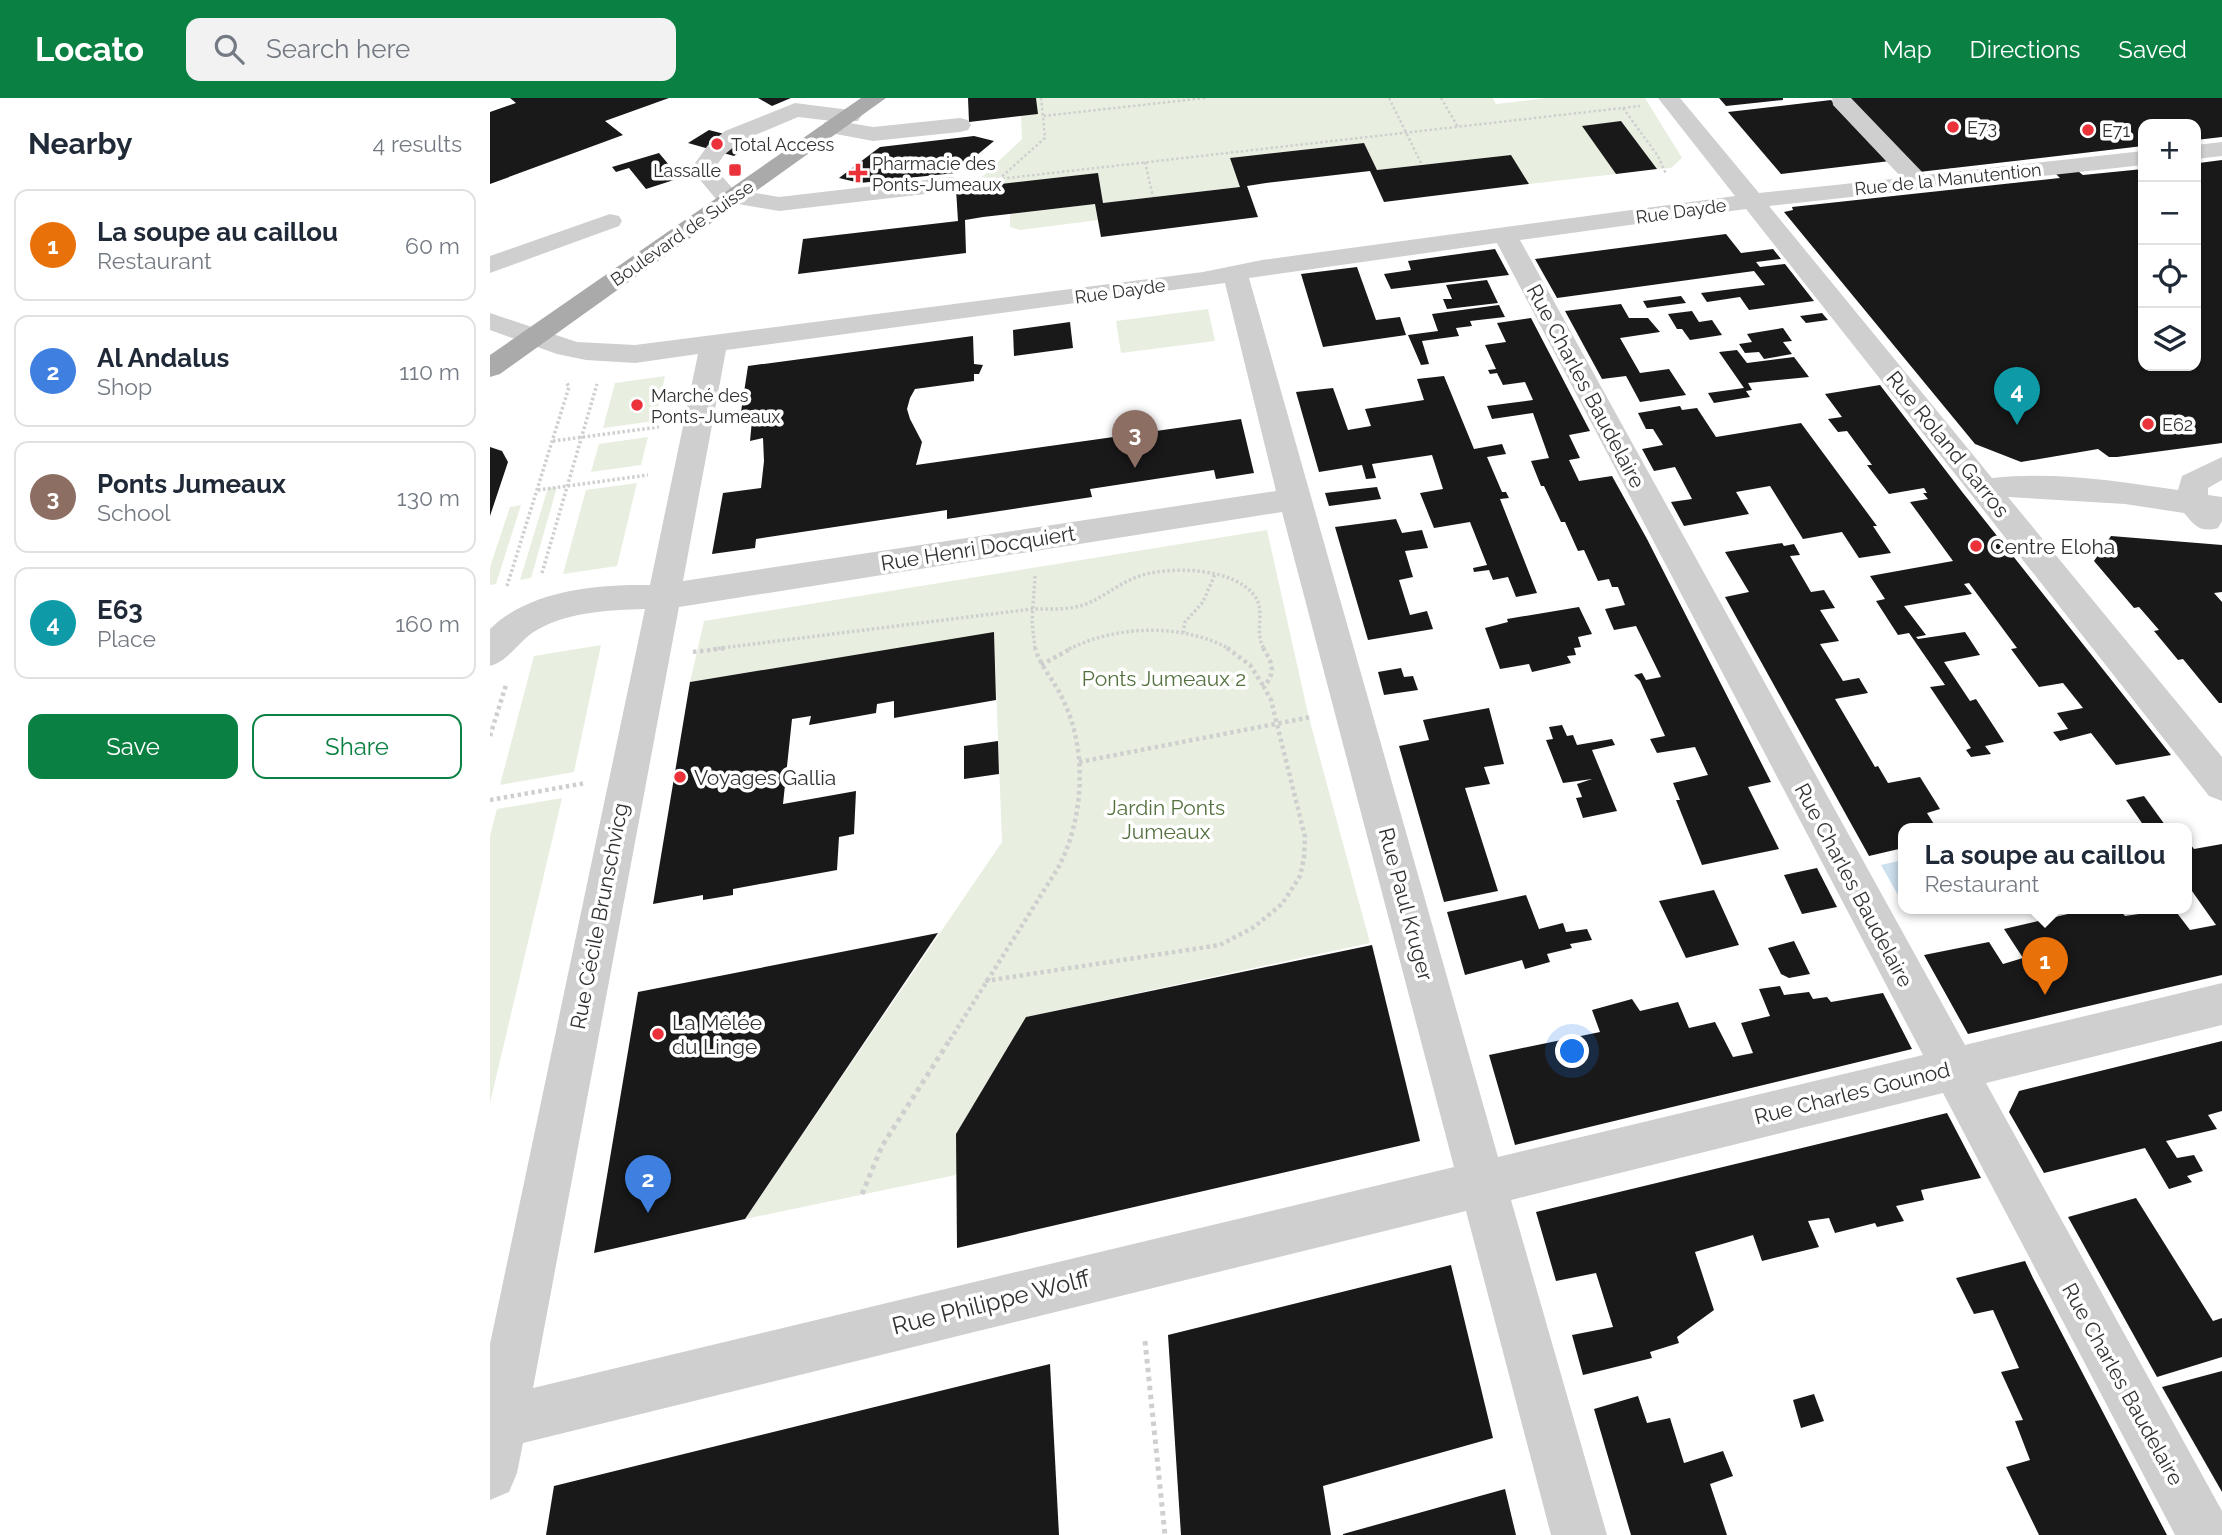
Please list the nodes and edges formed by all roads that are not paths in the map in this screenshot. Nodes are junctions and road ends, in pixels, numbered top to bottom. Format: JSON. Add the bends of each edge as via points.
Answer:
{"nodes":[{"id":1,"x":875,"y":98,"type":"edge"},
{"id":2,"x":1671,"y":100,"type":"edge"},
{"id":3,"x":1841,"y":100,"type":"edge"},
{"id":4,"x":841,"y":121,"type":"junction"},
{"id":5,"x":960,"y":125,"type":"dead end"},
{"id":6,"x":2222,"y":149,"type":"edge"},
{"id":7,"x":2201,"y":151,"type":"edge"},
{"id":8,"x":2138,"y":159,"type":"edge"},
{"id":9,"x":1920,"y":183,"type":"junction"},
{"id":10,"x":951,"y":184,"type":"dead end"},
{"id":11,"x":732,"y":198,"type":"junction"},
{"id":12,"x":1753,"y":201,"type":"junction"},
{"id":13,"x":610,"y":220,"type":"dead end"},
{"id":14,"x":1504,"y":234,"type":"junction"},
{"id":15,"x":490,"y":265,"type":"edge"},
{"id":16,"x":1235,"y":274,"type":"junction"},
{"id":17,"x":490,"y":321,"type":"edge"},
{"id":18,"x":537,"y":335,"type":"junction"},
{"id":19,"x":714,"y":344,"type":"junction"},
{"id":20,"x":490,"y":368,"type":"edge"},
{"id":21,"x":2222,"y":467,"type":"edge"},
{"id":22,"x":1984,"y":489,"type":"junction"},
{"id":23,"x":1294,"y":499,"type":"junction"},
{"id":24,"x":2211,"y":514,"type":"edge"},
{"id":25,"x":2007,"y":518,"type":"junction"},
{"id":26,"x":662,"y":597,"type":"junction"},
{"id":27,"x":494,"y":647,"type":"edge"},
{"id":28,"x":2222,"y":785,"type":"edge"},
{"id":29,"x":2222,"y":1004,"type":"edge"},
{"id":30,"x":1954,"y":1069,"type":"junction"},
{"id":31,"x":1483,"y":1184,"type":"junction"},
{"id":32,"x":495,"y":1423,"type":"edge"},
{"id":33,"x":490,"y":1473,"type":"edge"},
{"id":34,"x":1579,"y":1535,"type":"edge"},
{"id":35,"x":2205,"y":1535,"type":"edge"}],
"edges":[{"from":1,"to":4,"type":"main road","name":"Boulevard de Suisse"},
{"from":2,"to":12,"type":"street","name":"Rue Roland Garros"},
{"from":3,"to":9,"type":"street"},
{"from":4,"to":5,"type":"street","via":[[873,134]]},
{"from":4,"to":11,"type":"main road","name":"Boulevard de Suisse"},
{"from":4,"to":11,"type":"street","via":[[795,110],[733,136],[703,169]]},
{"from":6,"to":7,"type":"street"},
{"from":8,"to":9,"type":"street","name":"Rue de la Manutention"},
{"from":9,"to":12,"type":"street","name":"Rue de la Manutention"},
{"from":10,"to":11,"type":"street","via":[[779,204]]},
{"from":11,"to":18,"type":"main road","name":"Boulevard de Suisse"},
{"from":12,"to":14,"type":"street","name":"Rue Dayde"},
{"from":12,"to":22,"type":"street","name":"Rue Roland Garros"},
{"from":13,"to":15,"type":"street"},
{"from":14,"to":16,"type":"street","name":"Rue Dayde"},
{"from":14,"to":30,"type":"street","name":"Rue Charles Baudelaire"},
{"from":16,"to":19,"type":"street","name":"Rue Dayde"},
{"from":16,"to":23,"type":"street","name":"Rue Paul Kruger"},
{"from":17,"to":18,"type":"street","name":"Rue Dayde"},
{"from":18,"to":19,"type":"street","name":"Rue Dayde","via":[[579,350],[635,354]]},
{"from":18,"to":20,"type":"main road","name":"Boulevard de Suisse"},
{"from":19,"to":26,"type":"street","name":"Rue Cécile Brunschvicg"},
{"from":21,"to":24,"type":"street","via":[[2193,483]]},
{"from":22,"to":24,"type":"street","via":[[2020,485],[2125,493]]},
{"from":22,"to":25,"type":"street","name":"Rue Roland Garros"},
{"from":23,"to":26,"type":"street","name":"Rue Henri Docquiert"},
{"from":23,"to":31,"type":"street","name":"Rue Paul Kruger"},
{"from":24,"to":25,"type":"street","via":[[2082,511]]},
{"from":25,"to":28,"type":"street","name":"Rue Roland Garros"},
{"from":26,"to":27,"type":"street","via":[[629,597],[543,611],[521,622]]},
{"from":26,"to":32,"type":"street","name":"Rue Cécile Brunschvicg"},
{"from":29,"to":30,"type":"street","name":"Rue Charles Gounod"},
{"from":30,"to":31,"type":"street","name":"Rue Charles Gounod"},
{"from":30,"to":35,"type":"street","name":"Rue Charles Baudelaire"},
{"from":31,"to":32,"type":"street","name":"Rue Philippe Wolff"},
{"from":31,"to":34,"type":"street","name":"Rue Paul Kruger"},
{"from":32,"to":33,"type":"street","name":"Rue Cécile Brunschvicg"}]}
